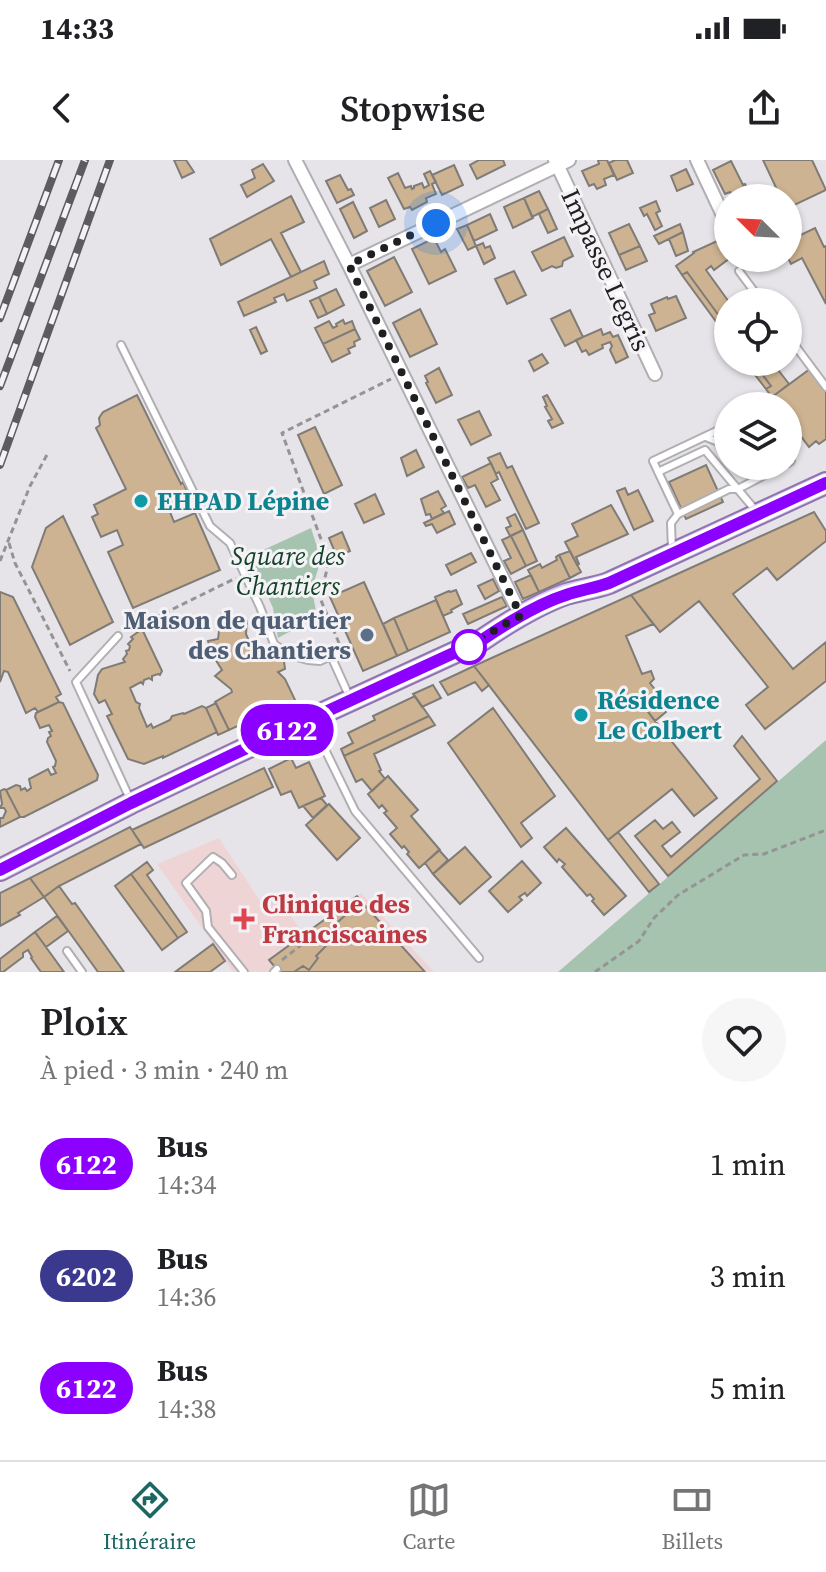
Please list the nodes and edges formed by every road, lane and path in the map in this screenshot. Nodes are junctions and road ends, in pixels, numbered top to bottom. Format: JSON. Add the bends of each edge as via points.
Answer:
{"nodes":[{"id":1,"x":295,"y":160,"type":"edge"},
{"id":2,"x":697,"y":160,"type":"edge"},
{"id":3,"x":560,"y":162,"type":"edge"},
{"id":4,"x":714,"y":196,"type":"edge"},
{"id":5,"x":349,"y":265,"type":"junction"},
{"id":6,"x":121,"y":345,"type":"dead end"},
{"id":7,"x":802,"y":355,"type":"edge"},
{"id":8,"x":402,"y":373,"type":"junction"},
{"id":9,"x":655,"y":374,"type":"dead end"},
{"id":10,"x":826,"y":387,"type":"edge"},
{"id":11,"x":714,"y":433,"type":"edge"},
{"id":12,"x":706,"y":437,"type":"junction"},
{"id":13,"x":714,"y":440,"type":"edge"},
{"id":14,"x":48,"y":453,"type":"dead end"},
{"id":15,"x":658,"y":472,"type":"junction"},
{"id":16,"x":755,"y":480,"type":"edge"},
{"id":17,"x":826,"y":483,"type":"edge"},
{"id":18,"x":738,"y":489,"type":"junction"},
{"id":19,"x":678,"y":514,"type":"junction"},
{"id":20,"x":758,"y":514,"type":"junction"},
{"id":21,"x":9,"y":543,"type":"junction"},
{"id":22,"x":672,"y":554,"type":"junction"},
{"id":23,"x":0,"y":561,"type":"edge"},
{"id":24,"x":245,"y":574,"type":"junction"},
{"id":25,"x":596,"y":588,"type":"junction"},
{"id":26,"x":521,"y":616,"type":"junction"},
{"id":27,"x":118,"y":636,"type":"joint"},
{"id":28,"x":482,"y":640,"type":"junction"},
{"id":29,"x":342,"y":651,"type":"joint"},
{"id":30,"x":331,"y":656,"type":"junction"},
{"id":31,"x":76,"y":682,"type":"junction"},
{"id":32,"x":351,"y":701,"type":"junction"},
{"id":33,"x":311,"y":719,"type":"junction"},
{"id":34,"x":131,"y":803,"type":"junction"},
{"id":35,"x":826,"y":830,"type":"edge"},
{"id":36,"x":0,"y":870,"type":"edge"},
{"id":37,"x":232,"y":875,"type":"dead end"},
{"id":38,"x":311,"y":944,"type":"dead end"},
{"id":39,"x":67,"y":951,"type":"dead end"},
{"id":40,"x":479,"y":958,"type":"dead end"},
{"id":41,"x":275,"y":969,"type":"edge"},
{"id":42,"x":82,"y":972,"type":"edge"},
{"id":43,"x":244,"y":972,"type":"edge"},
{"id":44,"x":595,"y":972,"type":"edge"}],
"edges":[{"from":1,"to":5,"type":"street"},
{"from":2,"to":4,"type":"street"},
{"from":3,"to":5,"type":"street"},
{"from":3,"to":9,"type":"street","name":"Impasse Legris"},
{"from":5,"to":8,"type":"street"},
{"from":6,"to":24,"type":"lane","via":[[210,526],[230,543]]},
{"from":7,"to":10,"type":"lane"},
{"from":8,"to":26,"type":"street"},
{"from":8,"to":29,"type":"path","via":[[282,433],[329,561],[320,598]]},
{"from":11,"to":12,"type":"lane"},
{"from":12,"to":13,"type":"lane"},
{"from":12,"to":15,"type":"lane","via":[[653,461]]},
{"from":14,"to":21,"type":"path"},
{"from":15,"to":18,"type":"lane","via":[[705,450]]},
{"from":15,"to":19,"type":"lane"},
{"from":16,"to":18,"type":"lane"},
{"from":17,"to":20,"type":"main road"},
{"from":18,"to":19,"type":"lane"},
{"from":18,"to":20,"type":"lane"},
{"from":19,"to":22,"type":"lane","via":[[671,523]]},
{"from":20,"to":22,"type":"main road"},
{"from":21,"to":23,"type":"path"},
{"from":21,"to":31,"type":"path"},
{"from":22,"to":25,"type":"main road"},
{"from":24,"to":27,"type":"path"},
{"from":24,"to":30,"type":"lane","via":[[274,644],[308,660]]},
{"from":25,"to":26,"type":"main road","via":[[565,595]]},
{"from":25,"to":28,"type":"main road","via":[[569,608],[517,633]]},
{"from":26,"to":28,"type":"main road"},
{"from":27,"to":31,"type":"lane"},
{"from":28,"to":32,"type":"main road"},
{"from":29,"to":30,"type":"lane"},
{"from":30,"to":32,"type":"lane"},
{"from":31,"to":34,"type":"lane"},
{"from":32,"to":33,"type":"main road"},
{"from":33,"to":34,"type":"main road"},
{"from":33,"to":40,"type":"lane","via":[[355,811]]},
{"from":34,"to":36,"type":"main road"},
{"from":35,"to":44,"type":"path","via":[[764,854],[744,855],[678,895],[639,941]]},
{"from":37,"to":43,"type":"lane","via":[[213,857],[186,883],[206,911],[208,927]]},
{"from":38,"to":41,"type":"path","via":[[305,942]]},
{"from":39,"to":42,"type":"lane"}]}
